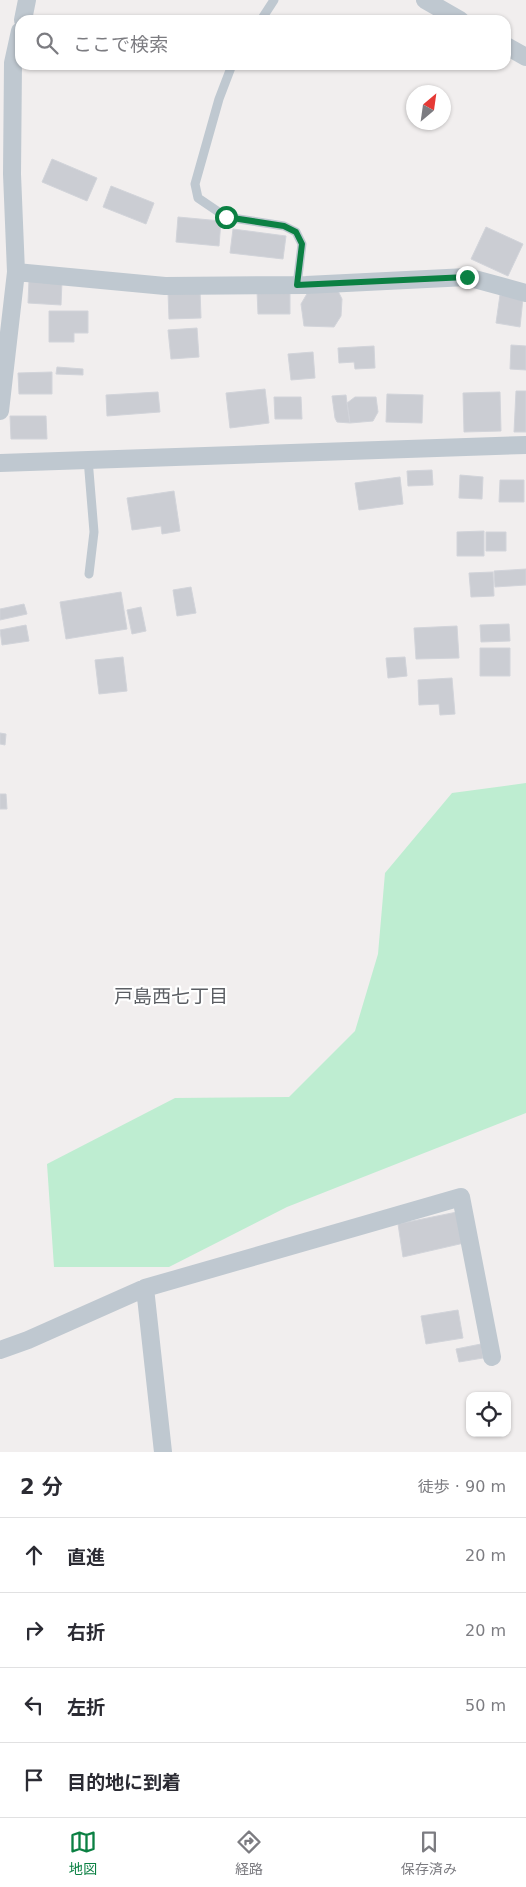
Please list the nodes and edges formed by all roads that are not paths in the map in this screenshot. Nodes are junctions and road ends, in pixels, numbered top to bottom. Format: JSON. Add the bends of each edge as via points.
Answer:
{"nodes":[{"id":1,"x":27,"y":0,"type":"edge"},
{"id":2,"x":274,"y":0,"type":"edge"},
{"id":3,"x":425,"y":0,"type":"edge"},
{"id":4,"x":24,"y":15,"type":"edge"},
{"id":5,"x":264,"y":15,"type":"edge"},
{"id":6,"x":451,"y":15,"type":"edge"},
{"id":7,"x":511,"y":49,"type":"edge"},
{"id":8,"x":15,"y":54,"type":"edge"},
{"id":9,"x":526,"y":57,"type":"edge"},
{"id":10,"x":230,"y":70,"type":"edge"},
{"id":11,"x":6,"y":185,"type":"edge"},
{"id":12,"x":16,"y":272,"type":"junction"},
{"id":13,"x":297,"y":285,"type":"junction"},
{"id":14,"x":526,"y":293,"type":"edge"},
{"id":15,"x":0,"y":411,"type":"edge"},
{"id":16,"x":526,"y":445,"type":"edge"},
{"id":17,"x":88,"y":459,"type":"junction"},
{"id":18,"x":0,"y":462,"type":"edge"},
{"id":19,"x":89,"y":574,"type":"dead end"},
{"id":20,"x":144,"y":1288,"type":"junction"},
{"id":21,"x":0,"y":1350,"type":"edge"},
{"id":22,"x":492,"y":1357,"type":"dead end"},
{"id":23,"x":163,"y":1452,"type":"edge"}],
"edges":[{"from":1,"to":4,"type":"street"},
{"from":2,"to":5,"type":"lane"},
{"from":3,"to":6,"type":"street"},
{"from":7,"to":9,"type":"street"},
{"from":8,"to":11,"type":"street"},
{"from":10,"to":13,"type":"lane","via":[[195,184],[198,198],[226,217],[284,226],[296,232],[302,244]]},
{"from":11,"to":12,"type":"street"},
{"from":12,"to":13,"type":"street","via":[[165,286]]},
{"from":12,"to":15,"type":"street"},
{"from":13,"to":14,"type":"street","via":[[467,277]]},
{"from":16,"to":17,"type":"street"},
{"from":17,"to":18,"type":"street"},
{"from":17,"to":19,"type":"lane","via":[[94,532]]},
{"from":20,"to":21,"type":"street"},
{"from":20,"to":22,"type":"street","via":[[461,1197]]},
{"from":20,"to":23,"type":"street"}]}
